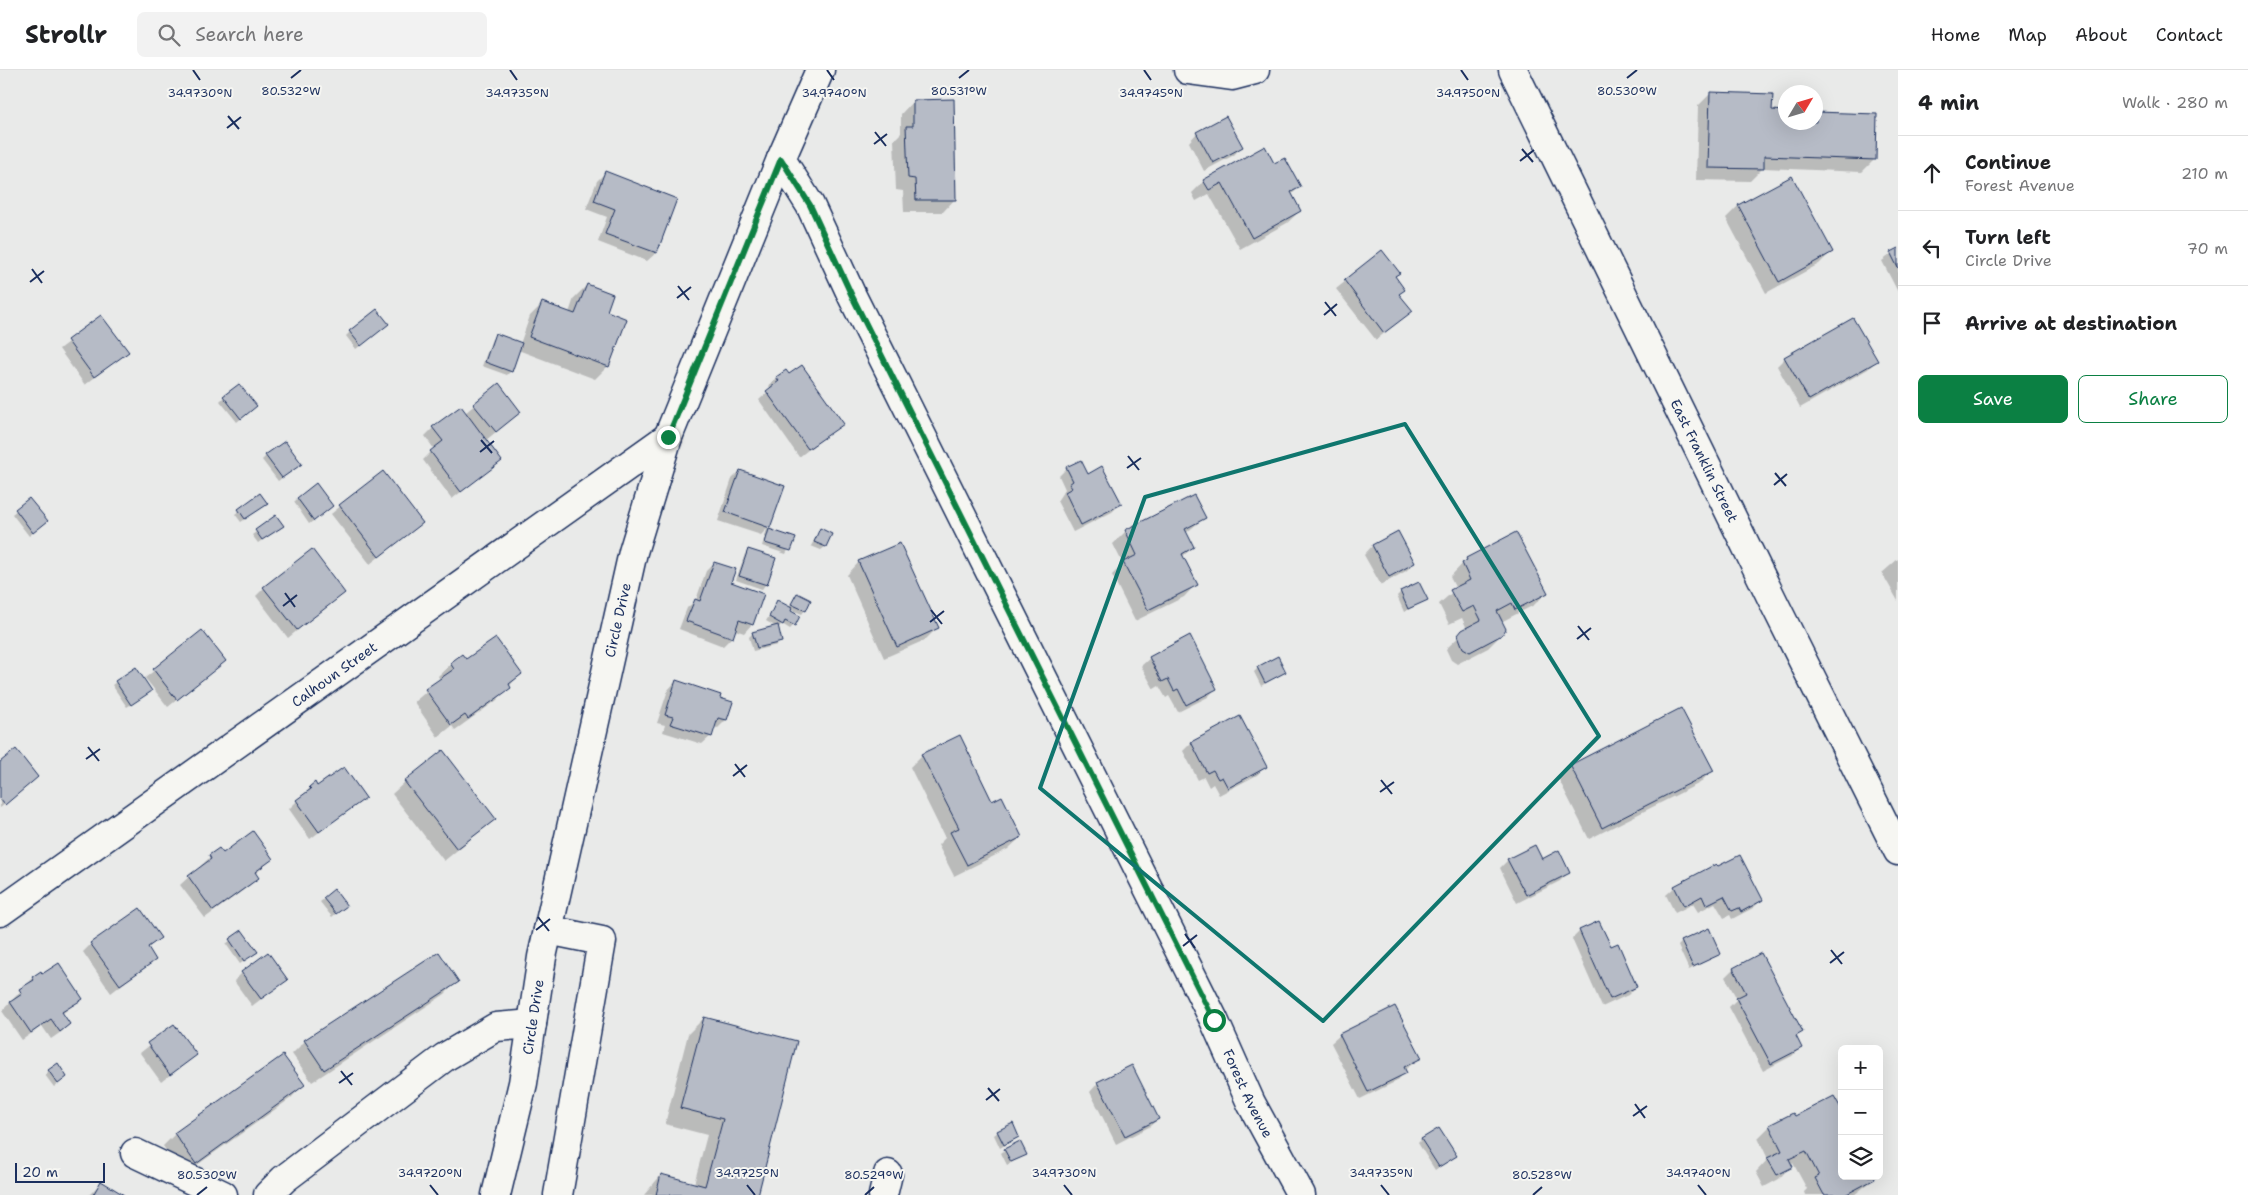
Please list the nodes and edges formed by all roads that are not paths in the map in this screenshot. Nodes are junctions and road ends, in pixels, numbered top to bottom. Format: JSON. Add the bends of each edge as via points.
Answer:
{"nodes":[{"id":1,"x":820,"y":70,"type":"edge"},
{"id":2,"x":1188,"y":70,"type":"edge"},
{"id":3,"x":1255,"y":70,"type":"edge"},
{"id":4,"x":1513,"y":70,"type":"edge"},
{"id":5,"x":781,"y":159,"type":"junction"},
{"id":6,"x":668,"y":437,"type":"junction"},
{"id":7,"x":1898,"y":851,"type":"edge"},
{"id":8,"x":0,"y":912,"type":"edge"},
{"id":9,"x":548,"y":930,"type":"junction"},
{"id":10,"x":532,"y":1024,"type":"junction"},
{"id":11,"x":135,"y":1153,"type":"dead end"},
{"id":12,"x":223,"y":1195,"type":"edge"},
{"id":13,"x":268,"y":1195,"type":"edge"},
{"id":14,"x":496,"y":1195,"type":"edge"},
{"id":15,"x":558,"y":1195,"type":"edge"},
{"id":16,"x":1301,"y":1195,"type":"edge"}],
"edges":[{"from":1,"to":5,"type":"street","name":"Circle Drive"},
{"from":2,"to":3,"type":"street","via":[[1232,76]]},
{"from":4,"to":7,"type":"street","name":"East Franklin Street"},
{"from":5,"to":6,"type":"street","name":"Circle Drive"},
{"from":5,"to":16,"type":"street","name":"Forest Avenue","via":[[810,205],[852,296],[1214,1020],[1251,1103]]},
{"from":6,"to":8,"type":"street","name":"Calhoun Street"},
{"from":6,"to":9,"type":"street","name":"Circle Drive","via":[[633,552]]},
{"from":9,"to":10,"type":"street","name":"Circle Drive"},
{"from":9,"to":15,"type":"street","via":[[602,941]]},
{"from":10,"to":13,"type":"street","via":[[496,1027],[445,1057],[284,1179]]},
{"from":10,"to":14,"type":"street","name":"Circle Drive","via":[[523,1083]]},
{"from":11,"to":12,"type":"street"}]}
